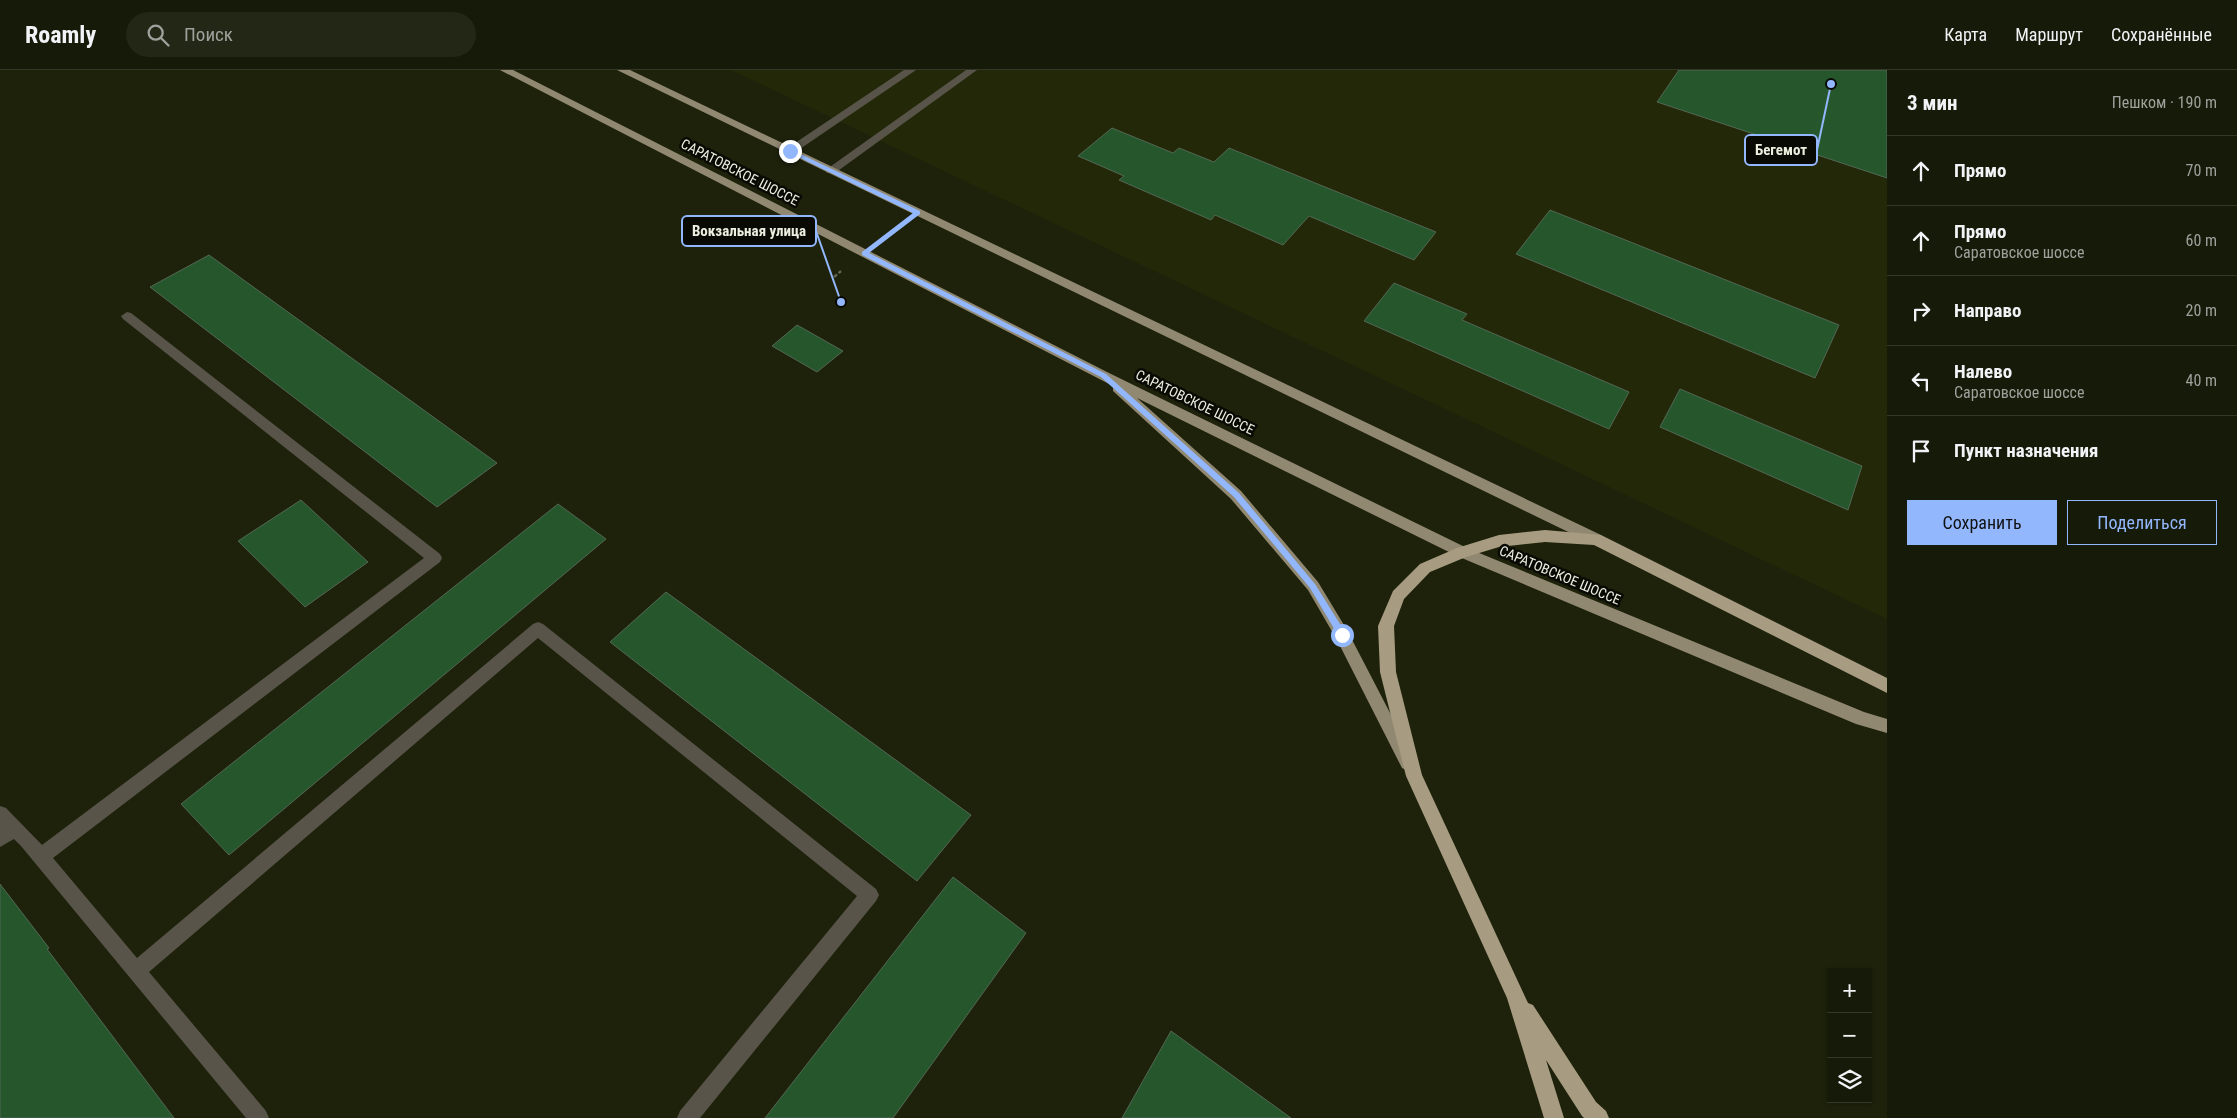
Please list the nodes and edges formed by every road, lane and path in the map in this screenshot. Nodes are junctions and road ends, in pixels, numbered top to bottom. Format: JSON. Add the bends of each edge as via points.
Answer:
{"nodes":[{"id":1,"x":505,"y":70,"type":"edge"},
{"id":2,"x":622,"y":70,"type":"edge"},
{"id":3,"x":911,"y":70,"type":"edge"},
{"id":4,"x":972,"y":70,"type":"edge"},
{"id":5,"x":790,"y":151,"type":"junction"},
{"id":6,"x":831,"y":171,"type":"junction"},
{"id":7,"x":918,"y":213,"type":"junction"},
{"id":8,"x":864,"y":253,"type":"junction"},
{"id":9,"x":834,"y":277,"type":"dead end"},
{"id":10,"x":127,"y":316,"type":"dead end"},
{"id":11,"x":1104,"y":376,"type":"junction"},
{"id":12,"x":1596,"y":539,"type":"junction"},
{"id":13,"x":1462,"y":552,"type":"junction"},
{"id":14,"x":1887,"y":686,"type":"edge"},
{"id":15,"x":1887,"y":726,"type":"edge"},
{"id":16,"x":1414,"y":776,"type":"junction"},
{"id":17,"x":0,"y":814,"type":"edge"},
{"id":18,"x":7,"y":833,"type":"edge"},
{"id":19,"x":40,"y":857,"type":"junction"},
{"id":20,"x":136,"y":971,"type":"junction"},
{"id":21,"x":1516,"y":996,"type":"junction"},
{"id":22,"x":259,"y":1118,"type":"edge"},
{"id":23,"x":687,"y":1118,"type":"edge"},
{"id":24,"x":1554,"y":1118,"type":"edge"},
{"id":25,"x":1600,"y":1118,"type":"edge"}],
"edges":[{"from":1,"to":8,"type":"main road","name":"САРАТОВСКОЕ ШОССЕ"},
{"from":2,"to":5,"type":"main road"},
{"from":3,"to":5,"type":"lane"},
{"from":4,"to":6,"type":"lane"},
{"from":5,"to":6,"type":"main road"},
{"from":6,"to":7,"type":"main road"},
{"from":7,"to":8,"type":"path"},
{"from":7,"to":12,"type":"main road"},
{"from":8,"to":9,"type":"path"},
{"from":8,"to":11,"type":"main road","name":"САРАТОВСКОЕ ШОССЕ"},
{"from":10,"to":19,"type":"lane","via":[[435,558]]},
{"from":11,"to":13,"type":"main road","name":"САРАТОВСКОЕ ШОССЕ"},
{"from":11,"to":16,"type":"main road","via":[[1236,495],[1313,586],[1342,635]]},
{"from":12,"to":13,"type":"highway","via":[[1545,536],[1499,541]]},
{"from":12,"to":14,"type":"highway"},
{"from":13,"to":15,"type":"main road","name":"САРАТОВСКОЕ ШОССЕ","via":[[1862,719]]},
{"from":13,"to":16,"type":"highway","via":[[1425,568],[1398,595],[1386,626],[1388,672]]},
{"from":16,"to":21,"type":"highway"},
{"from":17,"to":18,"type":"lane"},
{"from":18,"to":19,"type":"lane","via":[[27,840]]},
{"from":19,"to":20,"type":"lane"},
{"from":20,"to":22,"type":"lane"},
{"from":20,"to":23,"type":"lane","via":[[538,628],[870,894]]},
{"from":21,"to":24,"type":"highway"},
{"from":21,"to":25,"type":"highway","via":[[1590,1109]]}]}
